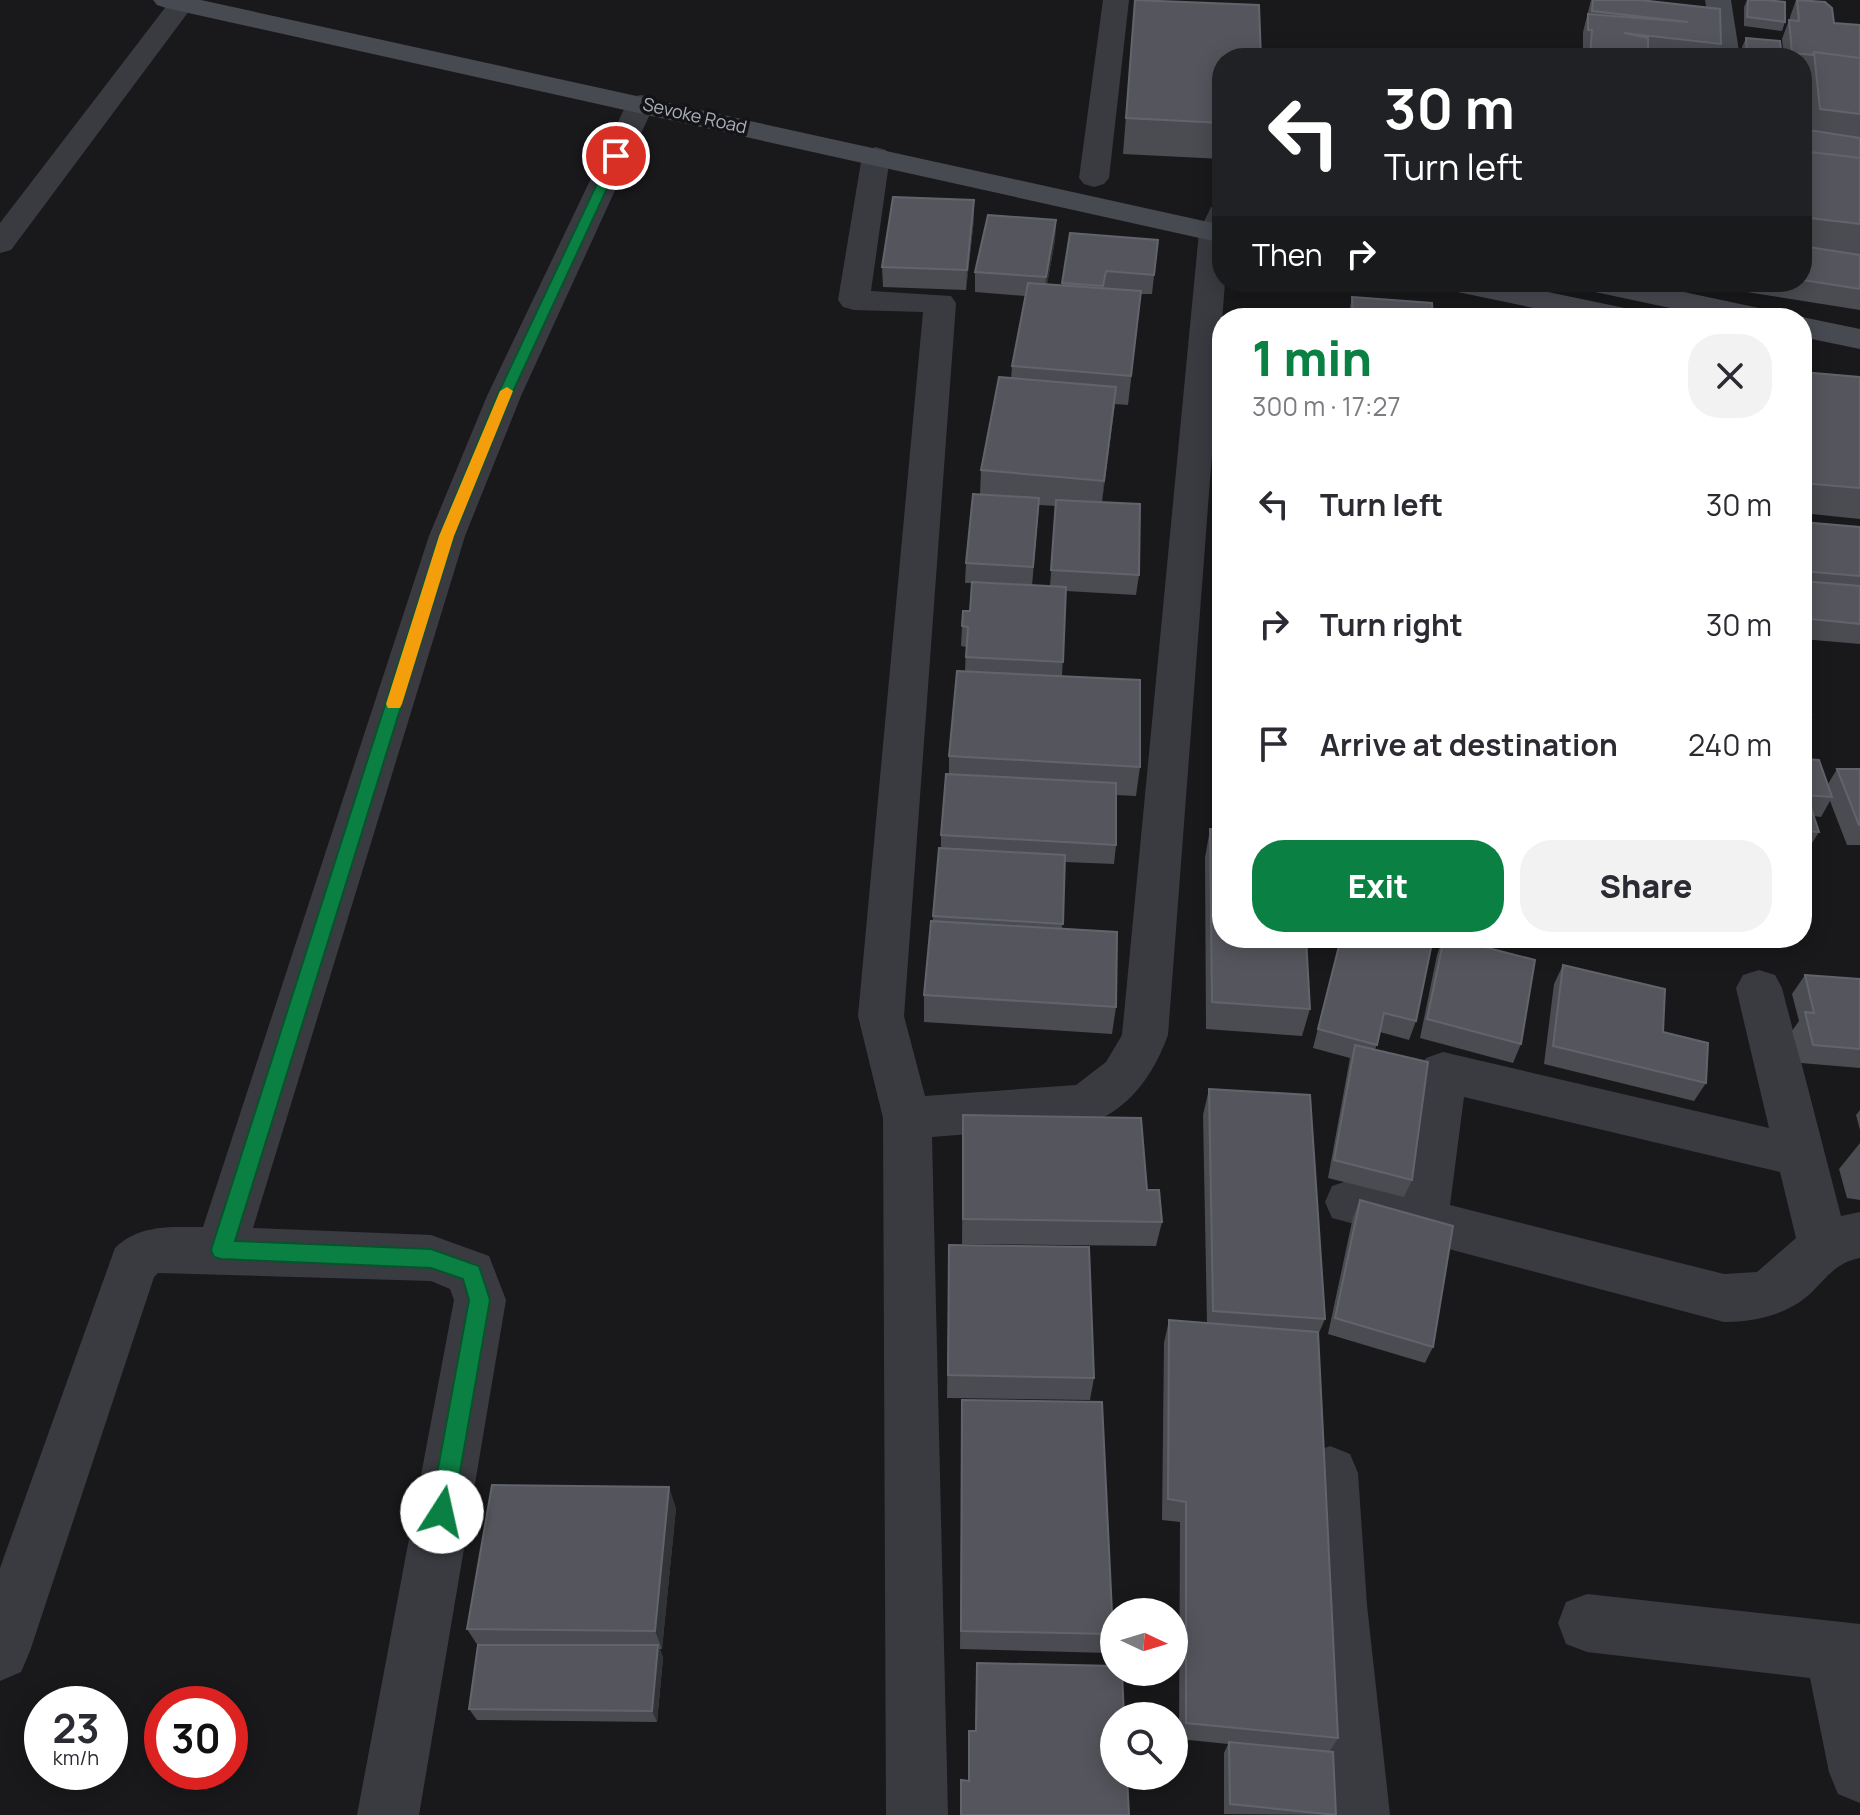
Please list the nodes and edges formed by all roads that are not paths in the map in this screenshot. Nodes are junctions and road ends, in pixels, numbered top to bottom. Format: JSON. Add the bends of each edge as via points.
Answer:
{"nodes":[{"id":1,"x":254,"y":0,"type":"edge"},
{"id":2,"x":1116,"y":0,"type":"edge"},
{"id":3,"x":1718,"y":0,"type":"edge"},
{"id":4,"x":174,"y":2,"type":"edge"},
{"id":5,"x":380,"y":37,"type":"junction"},
{"id":6,"x":1725,"y":48,"type":"edge"},
{"id":7,"x":641,"y":103,"type":"junction"},
{"id":8,"x":876,"y":156,"type":"junction"},
{"id":9,"x":1031,"y":165,"type":"dead end"},
{"id":10,"x":1062,"y":171,"type":"dead end"},
{"id":11,"x":1094,"y":178,"type":"junction"},
{"id":12,"x":1122,"y":183,"type":"dead end"},
{"id":13,"x":1193,"y":198,"type":"dead end"},
{"id":14,"x":1212,"y":214,"type":"edge"},
{"id":15,"x":1212,"y":219,"type":"edge"},
{"id":16,"x":0,"y":244,"type":"edge"},
{"id":17,"x":1213,"y":292,"type":"edge"},
{"id":18,"x":1502,"y":292,"type":"edge"},
{"id":19,"x":1703,"y":294,"type":"edge"},
{"id":20,"x":1580,"y":308,"type":"edge"},
{"id":21,"x":1737,"y":308,"type":"edge"},
{"id":22,"x":1812,"y":329,"type":"edge"},
{"id":23,"x":1860,"y":339,"type":"edge"},
{"id":24,"x":1812,"y":356,"type":"edge"},
{"id":25,"x":1860,"y":366,"type":"edge"},
{"id":26,"x":1759,"y":988,"type":"dead end"},
{"id":27,"x":907,"y":1118,"type":"junction"},
{"id":28,"x":1800,"y":1156,"type":"junction"},
{"id":29,"x":1350,"y":1202,"type":"dead end"},
{"id":30,"x":1423,"y":1220,"type":"junction"},
{"id":31,"x":1842,"y":1240,"type":"edge"},
{"id":32,"x":221,"y":1250,"type":"junction"},
{"id":33,"x":1330,"y":1473,"type":"dead end"},
{"id":34,"x":1587,"y":1623,"type":"dead end"},
{"id":35,"x":0,"y":1651,"type":"edge"},
{"id":36,"x":1847,"y":1652,"type":"edge"},
{"id":37,"x":1860,"y":1772,"type":"edge"},
{"id":38,"x":388,"y":1815,"type":"edge"},
{"id":39,"x":917,"y":1815,"type":"edge"},
{"id":40,"x":1359,"y":1815,"type":"edge"}],
"edges":[{"from":1,"to":5,"type":"main road","name":"Sevoke Road"},
{"from":2,"to":11,"type":"street"},
{"from":3,"to":6,"type":"main road"},
{"from":4,"to":5,"type":"main road","name":"Sevoke Road"},
{"from":4,"to":16,"type":"street"},
{"from":5,"to":7,"type":"main road","name":"Sevoke Road"},
{"from":5,"to":9,"type":"main road","name":"Sevoke Road"},
{"from":7,"to":8,"type":"main road","name":"Sevoke Road"},
{"from":7,"to":32,"type":"street","via":[[504,396],[447,536]]},
{"from":8,"to":15,"type":"main road","name":"Sevoke Road"},
{"from":8,"to":27,"type":"street","via":[[854,300],[940,303],[881,1016]]},
{"from":10,"to":11,"type":"main road"},
{"from":11,"to":12,"type":"main road"},
{"from":13,"to":14,"type":"main road"},
{"from":17,"to":27,"type":"street","via":[[1145,1035],[1123,1076],[1086,1105]]},
{"from":18,"to":20,"type":"main road"},
{"from":19,"to":21,"type":"main road"},
{"from":22,"to":23,"type":"main road"},
{"from":24,"to":25,"type":"main road"},
{"from":26,"to":28,"type":"street"},
{"from":27,"to":39,"type":"street"},
{"from":28,"to":30,"type":"street","via":[[1443,1072]]},
{"from":28,"to":31,"type":"street"},
{"from":29,"to":30,"type":"street"},
{"from":30,"to":31,"type":"street","via":[[1724,1298],[1769,1292]]},
{"from":32,"to":35,"type":"street","via":[[156,1250],[133,1264]]},
{"from":32,"to":38,"type":"street","via":[[431,1258],[471,1273],[480,1300]]},
{"from":33,"to":40,"type":"street"},
{"from":34,"to":36,"type":"street"},
{"from":36,"to":37,"type":"street"}]}
